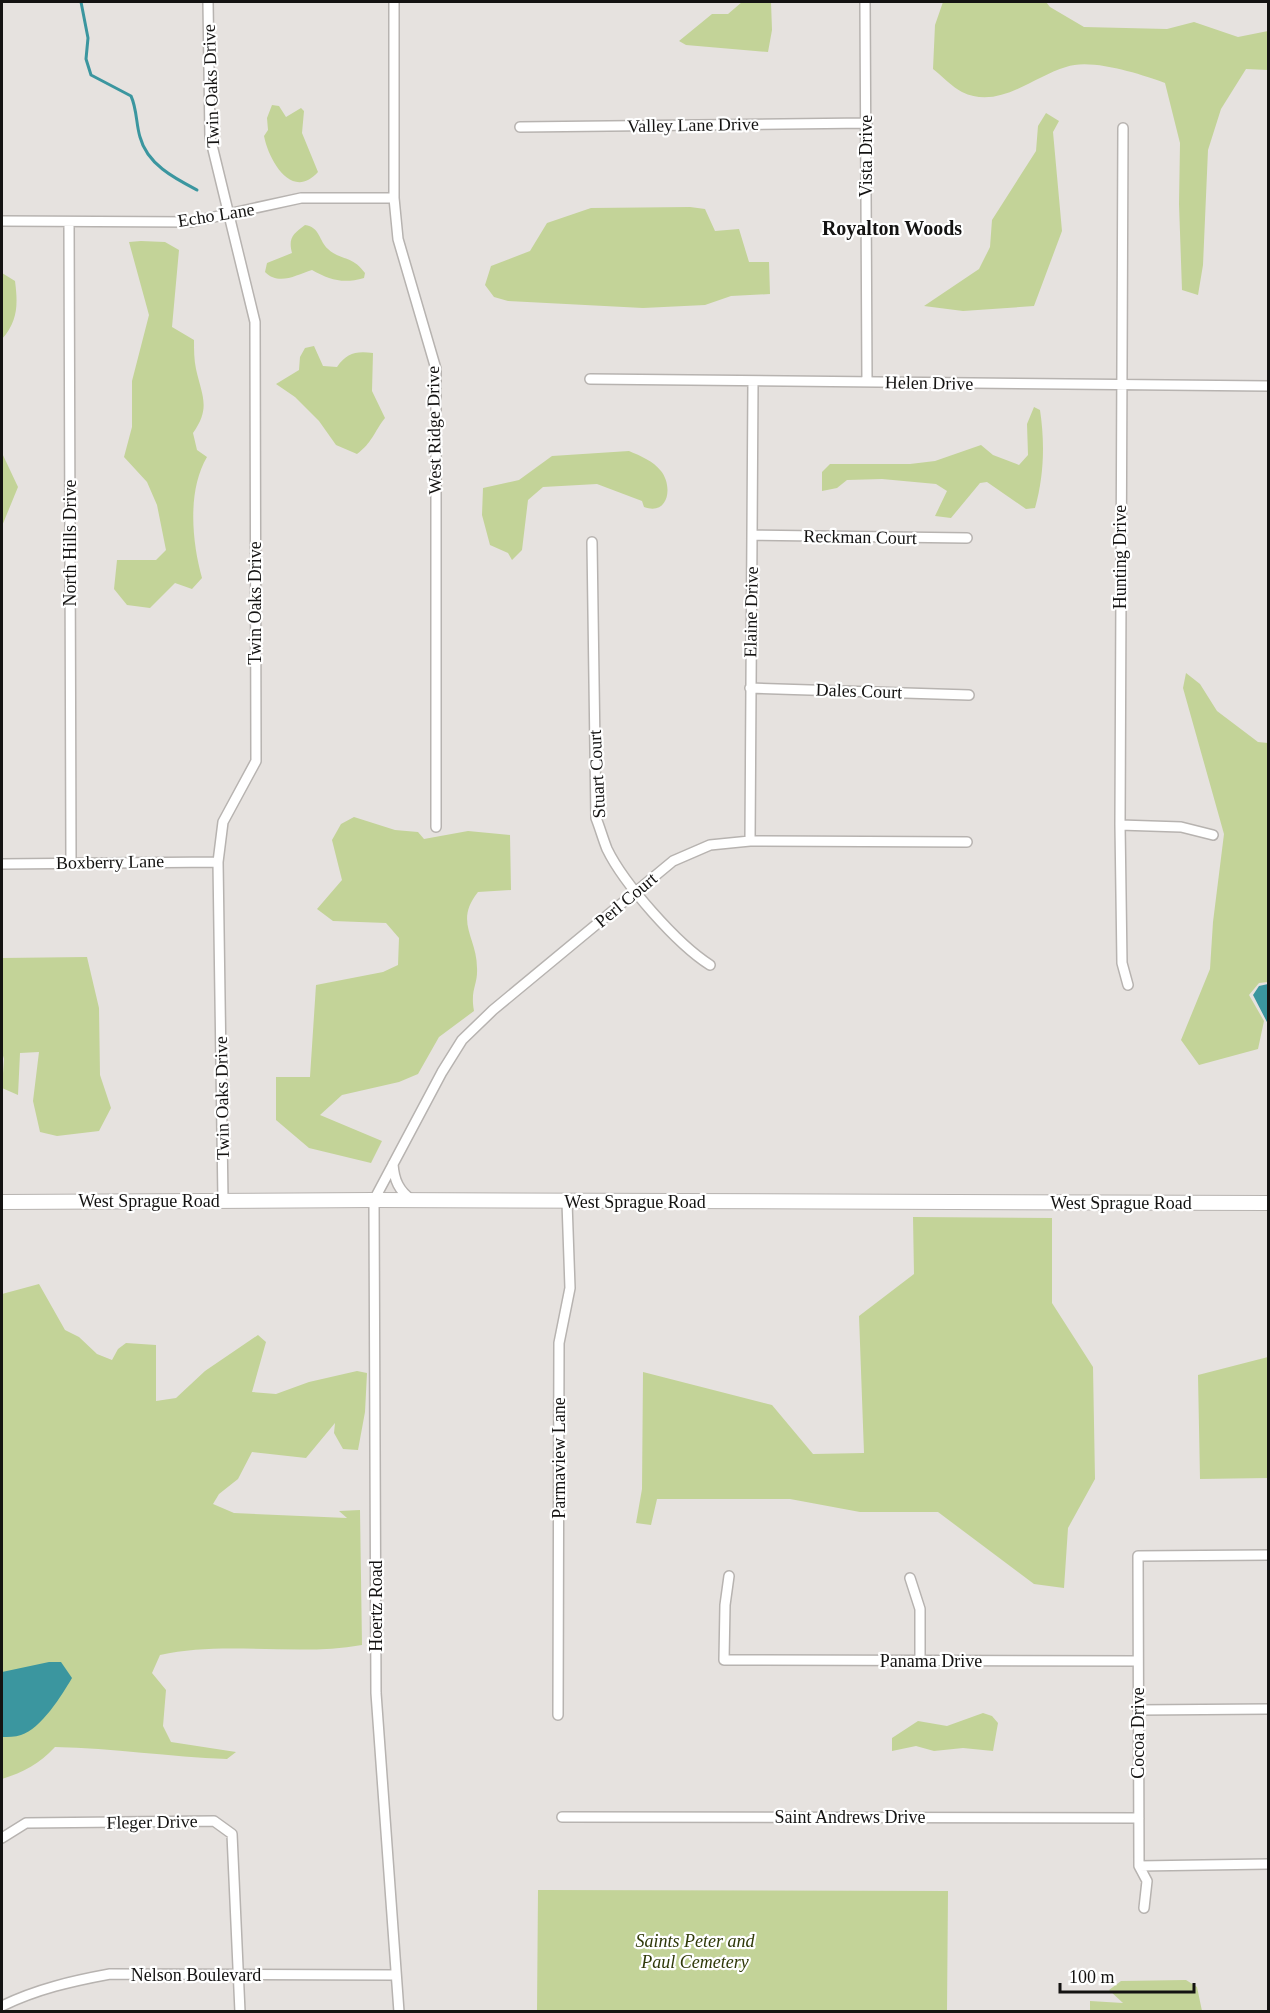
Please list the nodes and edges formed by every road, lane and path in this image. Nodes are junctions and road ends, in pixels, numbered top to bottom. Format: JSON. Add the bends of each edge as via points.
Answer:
{"nodes":[{"id":1,"x":208,"y":2,"type":"edge"},
{"id":2,"x":394,"y":2,"type":"edge"},
{"id":3,"x":866,"y":2,"type":"edge"},
{"id":4,"x":867,"y":123,"type":"junction"},
{"id":5,"x":520,"y":127,"type":"dead end"},
{"id":6,"x":1123,"y":128,"type":"dead end"},
{"id":7,"x":394,"y":198,"type":"junction"},
{"id":8,"x":229,"y":216,"type":"junction"},
{"id":9,"x":2,"y":221,"type":"edge"},
{"id":10,"x":69,"y":222,"type":"junction"},
{"id":11,"x":590,"y":379,"type":"dead end"},
{"id":12,"x":753,"y":382,"type":"junction"},
{"id":13,"x":867,"y":382,"type":"junction"},
{"id":14,"x":1121,"y":385,"type":"junction"},
{"id":15,"x":1269,"y":386,"type":"edge"},
{"id":16,"x":753,"y":535,"type":"junction"},
{"id":17,"x":967,"y":538,"type":"dead end"},
{"id":18,"x":592,"y":542,"type":"dead end"},
{"id":19,"x":750,"y":688,"type":"junction"},
{"id":20,"x":969,"y":695,"type":"dead end"},
{"id":21,"x":1120,"y":825,"type":"junction"},
{"id":22,"x":436,"y":827,"type":"dead end"},
{"id":23,"x":1213,"y":836,"type":"dead end"},
{"id":24,"x":750,"y":841,"type":"junction"},
{"id":25,"x":967,"y":842,"type":"dead end"},
{"id":26,"x":218,"y":862,"type":"junction"},
{"id":27,"x":71,"y":863,"type":"junction"},
{"id":28,"x":2,"y":864,"type":"edge"},
{"id":29,"x":637,"y":892,"type":"junction"},
{"id":30,"x":710,"y":965,"type":"dead end"},
{"id":31,"x":1128,"y":985,"type":"dead end"},
{"id":32,"x":393,"y":1164,"type":"junction"},
{"id":33,"x":223,"y":1200,"type":"junction"},
{"id":34,"x":374,"y":1200,"type":"junction"},
{"id":35,"x":414,"y":1201,"type":"junction"},
{"id":36,"x":2,"y":1202,"type":"edge"},
{"id":37,"x":567,"y":1202,"type":"junction"},
{"id":38,"x":1269,"y":1203,"type":"edge"},
{"id":39,"x":1269,"y":1555,"type":"edge"},
{"id":40,"x":729,"y":1576,"type":"dead end"},
{"id":41,"x":910,"y":1578,"type":"dead end"},
{"id":42,"x":920,"y":1661,"type":"junction"},
{"id":43,"x":1137,"y":1661,"type":"junction"},
{"id":44,"x":1269,"y":1709,"type":"edge"},
{"id":45,"x":1137,"y":1710,"type":"junction"},
{"id":46,"x":558,"y":1715,"type":"dead end"},
{"id":47,"x":562,"y":1816,"type":"dead end"},
{"id":48,"x":1138,"y":1818,"type":"junction"},
{"id":49,"x":2,"y":1838,"type":"edge"},
{"id":50,"x":1269,"y":1864,"type":"edge"},
{"id":51,"x":1139,"y":1866,"type":"junction"},
{"id":52,"x":1144,"y":1908,"type":"dead end"},
{"id":53,"x":240,"y":1975,"type":"junction"},
{"id":54,"x":396,"y":1975,"type":"junction"},
{"id":55,"x":2,"y":2006,"type":"edge"},
{"id":56,"x":240,"y":2012,"type":"edge"},
{"id":57,"x":399,"y":2012,"type":"edge"}],
"edges":[{"from":1,"to":8,"type":"street","name":"Twin Oaks Drive","via":[[210,137]]},
{"from":2,"to":7,"type":"street","name":"West Ridge Drive"},
{"from":3,"to":4,"type":"street","name":"Vista Drive"},
{"from":4,"to":5,"type":"street","name":"Valley Lane Drive"},
{"from":4,"to":13,"type":"street","name":"Vista Drive"},
{"from":6,"to":14,"type":"street","name":"Hunting Drive"},
{"from":7,"to":8,"type":"street","name":"Echo Lane","via":[[301,198]]},
{"from":7,"to":22,"type":"street","name":"West Ridge Drive","via":[[398,239],[436,369]]},
{"from":8,"to":10,"type":"street","name":"Echo Lane","via":[[191,222]]},
{"from":8,"to":26,"type":"street","name":"Twin Oaks Drive","via":[[255,322],[256,761],[224,822]]},
{"from":9,"to":10,"type":"street","name":"Echo Lane"},
{"from":10,"to":27,"type":"street","name":"North Hills Drive"},
{"from":11,"to":12,"type":"street","name":"Helen Drive"},
{"from":12,"to":13,"type":"street","name":"Helen Drive"},
{"from":12,"to":16,"type":"street","name":"Elaine Drive"},
{"from":13,"to":14,"type":"street","name":"Helen Drive"},
{"from":14,"to":15,"type":"street","name":"Helen Drive"},
{"from":14,"to":21,"type":"street","name":"Hunting Drive"},
{"from":16,"to":17,"type":"street","name":"Reckman Court"},
{"from":16,"to":19,"type":"street","name":"Elaine Drive"},
{"from":18,"to":29,"type":"street","name":"Stuart Court","via":[[596,818],[607,849]]},
{"from":19,"to":20,"type":"street","name":"Dales Court"},
{"from":19,"to":24,"type":"street","name":"Elaine Drive"},
{"from":21,"to":23,"type":"street","via":[[1180,827]]},
{"from":21,"to":31,"type":"street","name":"Hunting Drive","via":[[1122,963]]},
{"from":24,"to":25,"type":"street","name":"Perl Court"},
{"from":24,"to":29,"type":"street","name":"Perl Court","via":[[710,845],[673,861]]},
{"from":26,"to":27,"type":"street","name":"Boxberry Lane"},
{"from":26,"to":33,"type":"street","name":"Twin Oaks Drive"},
{"from":27,"to":28,"type":"street","name":"Boxberry Lane"},
{"from":29,"to":30,"type":"street","name":"Stuart Court","via":[[693,954]]},
{"from":29,"to":32,"type":"street","name":"Perl Court","via":[[462,1040]]},
{"from":32,"to":34,"type":"street","name":"Perl Court"},
{"from":32,"to":35,"type":"street","via":[[397,1184]]},
{"from":33,"to":34,"type":"street","name":"West Sprague Road"},
{"from":33,"to":36,"type":"street","name":"West Sprague Road"},
{"from":34,"to":35,"type":"street","name":"West Sprague Road"},
{"from":34,"to":54,"type":"street","name":"Hoertz Road","via":[[376,1693]]},
{"from":35,"to":37,"type":"street","name":"West Sprague Road"},
{"from":37,"to":38,"type":"street","name":"West Sprague Road"},
{"from":37,"to":46,"type":"street","name":"Parmaview Lane","via":[[570,1288],[559,1343]]},
{"from":39,"to":43,"type":"street","name":"Cocoa Drive","via":[[1138,1556]]},
{"from":40,"to":42,"type":"street","name":"Panama Drive","via":[[724,1660]]},
{"from":41,"to":42,"type":"street","via":[[920,1609]]},
{"from":42,"to":43,"type":"street","name":"Panama Drive"},
{"from":43,"to":45,"type":"street","name":"Cocoa Drive"},
{"from":44,"to":45,"type":"street"},
{"from":45,"to":48,"type":"street","name":"Cocoa Drive"},
{"from":47,"to":48,"type":"street","name":"Saint Andrews Drive"},
{"from":48,"to":51,"type":"street","name":"Cocoa Drive"},
{"from":49,"to":53,"type":"street","name":"Fleger Drive","via":[[26,1823],[214,1821],[232,1834]]},
{"from":50,"to":51,"type":"street"},
{"from":51,"to":52,"type":"street","name":"Cocoa Drive","via":[[1147,1881]]},
{"from":53,"to":54,"type":"street","name":"Nelson Boulevard"},
{"from":53,"to":55,"type":"street","name":"Nelson Boulevard","via":[[110,1974],[28,1993]]},
{"from":53,"to":56,"type":"street"},
{"from":54,"to":57,"type":"street","name":"Hoertz Road"}]}
